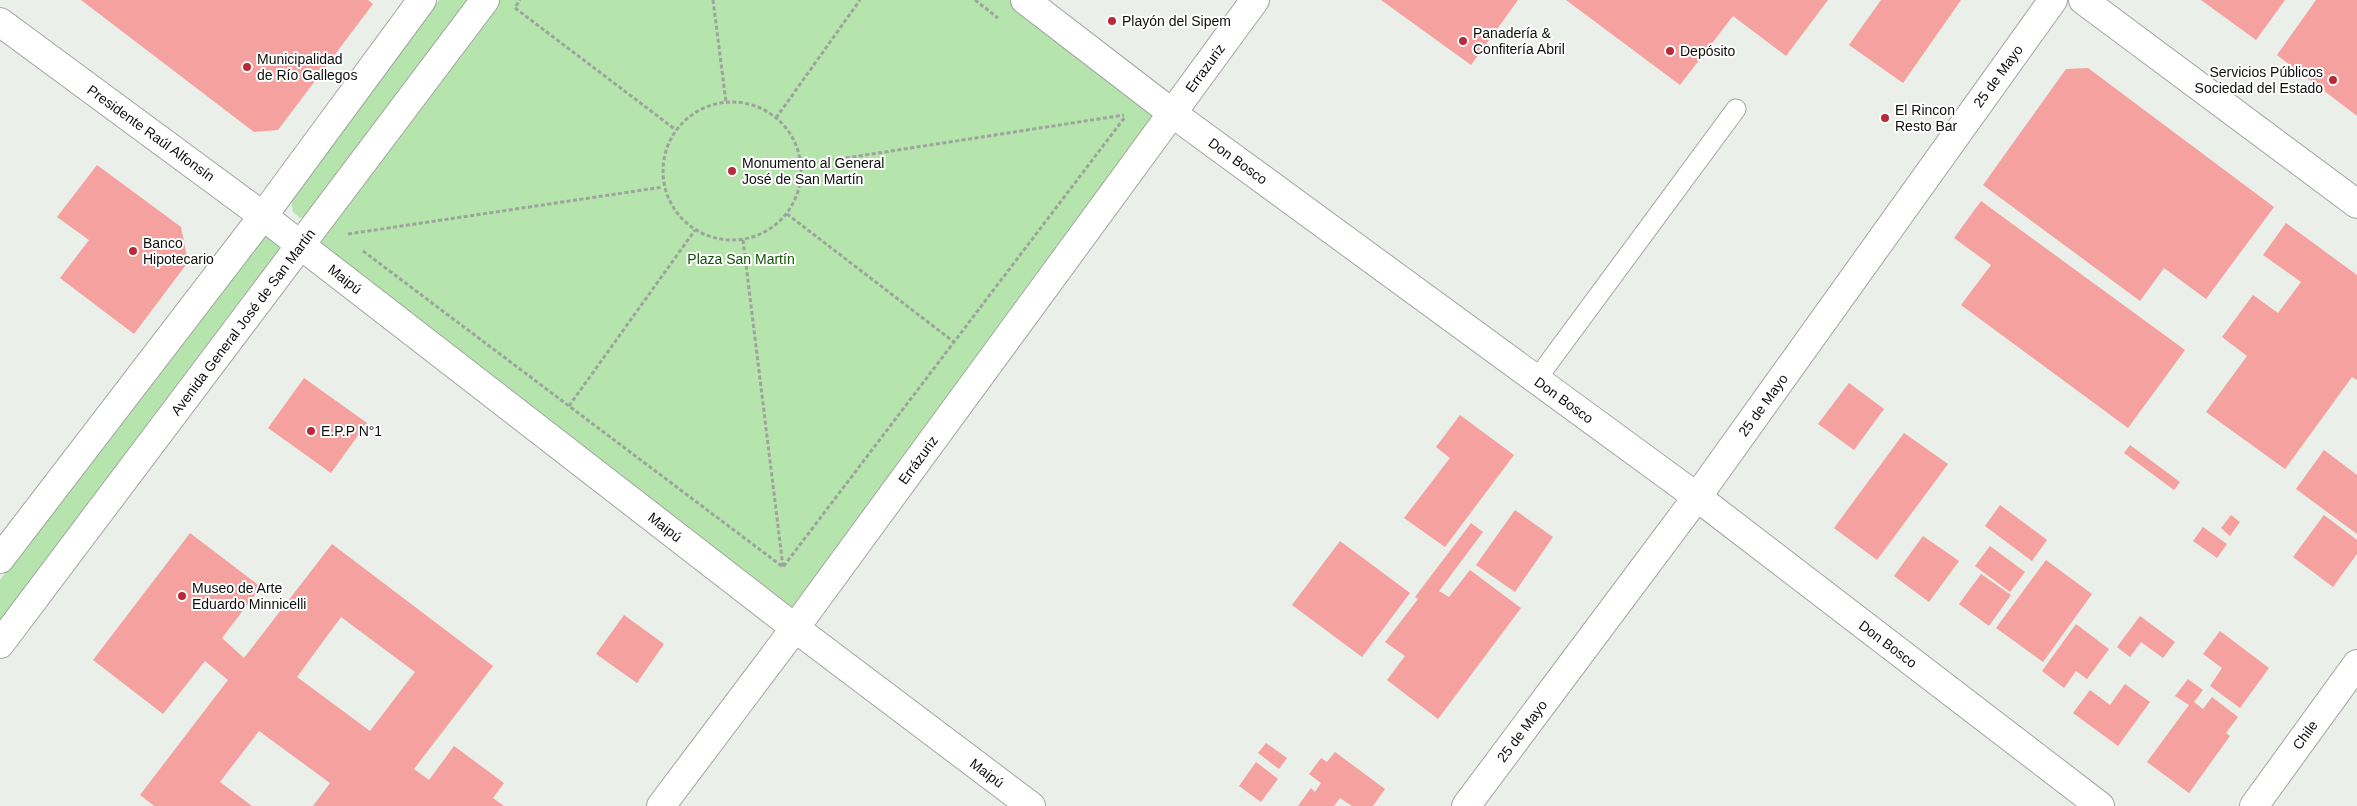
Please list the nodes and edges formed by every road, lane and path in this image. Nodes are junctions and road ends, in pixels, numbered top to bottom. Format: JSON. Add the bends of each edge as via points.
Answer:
{"nodes":[{"id":1,"x":422,"y":0,"type":"edge"},
{"id":2,"x":485,"y":0,"type":"edge"},
{"id":3,"x":520,"y":0,"type":"edge"},
{"id":4,"x":713,"y":0,"type":"edge"},
{"id":5,"x":860,"y":0,"type":"edge"},
{"id":6,"x":1025,"y":0,"type":"edge"},
{"id":7,"x":1254,"y":0,"type":"edge"},
{"id":8,"x":2053,"y":0,"type":"edge"},
{"id":9,"x":2083,"y":0,"type":"edge"},
{"id":10,"x":514,"y":8,"type":"junction"},
{"id":11,"x":508,"y":16,"type":"dead end"},
{"id":12,"x":0,"y":22,"type":"edge"},
{"id":13,"x":726,"y":102,"type":"junction"},
{"id":14,"x":1736,"y":109,"type":"dead end"},
{"id":15,"x":1172,"y":113,"type":"junction"},
{"id":16,"x":776,"y":118,"type":"junction"},
{"id":17,"x":676,"y":130,"type":"junction"},
{"id":18,"x":801,"y":165,"type":"junction"},
{"id":19,"x":663,"y":187,"type":"junction"},
{"id":20,"x":2357,"y":204,"type":"edge"},
{"id":21,"x":787,"y":214,"type":"junction"},
{"id":22,"x":264,"y":216,"type":"junction"},
{"id":23,"x":348,"y":227,"type":"dead end"},
{"id":24,"x":695,"y":230,"type":"junction"},
{"id":25,"x":342,"y":235,"type":"junction"},
{"id":26,"x":743,"y":240,"type":"junction"},
{"id":27,"x":350,"y":241,"type":"dead end"},
{"id":28,"x":301,"y":245,"type":"junction"},
{"id":29,"x":358,"y":247,"type":"dead end"},
{"id":30,"x":954,"y":342,"type":"junction"},
{"id":31,"x":1536,"y":380,"type":"junction"},
{"id":32,"x":569,"y":406,"type":"junction"},
{"id":33,"x":1697,"y":497,"type":"junction"},
{"id":34,"x":0,"y":559,"type":"edge"},
{"id":35,"x":783,"y":567,"type":"junction"},
{"id":36,"x":795,"y":628,"type":"junction"},
{"id":37,"x":0,"y":644,"type":"edge"},
{"id":38,"x":2357,"y":664,"type":"edge"},
{"id":39,"x":661,"y":806,"type":"edge"},
{"id":40,"x":1031,"y":806,"type":"edge"},
{"id":41,"x":1466,"y":806,"type":"edge"},
{"id":42,"x":2100,"y":806,"type":"edge"},
{"id":43,"x":2254,"y":806,"type":"edge"}],
"edges":[{"from":1,"to":22,"type":"street"},
{"from":2,"to":28,"type":"street","name":"Avenida General José de San Martín"},
{"from":3,"to":10,"type":"path"},
{"from":4,"to":13,"type":"path"},
{"from":5,"to":16,"type":"path"},
{"from":6,"to":15,"type":"street","name":"Don Bosco"},
{"from":7,"to":15,"type":"street","name":"Errazuriz"},
{"from":8,"to":33,"type":"street","name":"25 de Mayo"},
{"from":9,"to":20,"type":"street"},
{"from":10,"to":11,"type":"path"},
{"from":10,"to":17,"type":"path"},
{"from":12,"to":22,"type":"street","name":"Presidente Raúl Alfonsín"},
{"from":13,"to":16,"type":"path","via":[[760,108]]},
{"from":13,"to":17,"type":"path","via":[[706,106],[689,116]]},
{"from":14,"to":31,"type":"lane"},
{"from":15,"to":31,"type":"street","name":"Don Bosco"},
{"from":15,"to":36,"type":"street","name":"Errázuriz"},
{"from":16,"to":18,"type":"path","via":[[797,147]]},
{"from":17,"to":19,"type":"path","via":[[666,148],[662,167]]},
{"from":18,"to":21,"type":"path","via":[[798,191]]},
{"from":18,"to":30,"type":"path","via":[[1127,115]]},
{"from":19,"to":24,"type":"path","via":[[681,219]]},
{"from":19,"to":25,"type":"path"},
{"from":21,"to":26,"type":"path","via":[[760,235]]},
{"from":21,"to":30,"type":"path"},
{"from":22,"to":28,"type":"street","name":"Presidente Raúl Alfonsín"},
{"from":22,"to":34,"type":"street"},
{"from":23,"to":25,"type":"path"},
{"from":24,"to":26,"type":"path","via":[[710,238]]},
{"from":24,"to":32,"type":"path"},
{"from":25,"to":27,"type":"path"},
{"from":26,"to":35,"type":"path"},
{"from":28,"to":36,"type":"street","name":"Maipú"},
{"from":28,"to":37,"type":"street","name":"Avenida General José de San Martín"},
{"from":29,"to":32,"type":"path"},
{"from":30,"to":35,"type":"path"},
{"from":31,"to":33,"type":"street","name":"Don Bosco"},
{"from":32,"to":35,"type":"path"},
{"from":33,"to":41,"type":"street","name":"25 de Mayo"},
{"from":33,"to":42,"type":"street","name":"Don Bosco"},
{"from":36,"to":39,"type":"street","name":"Errázuriz"},
{"from":36,"to":40,"type":"street","name":"Maipú"},
{"from":38,"to":43,"type":"street","name":"Chile"}]}
